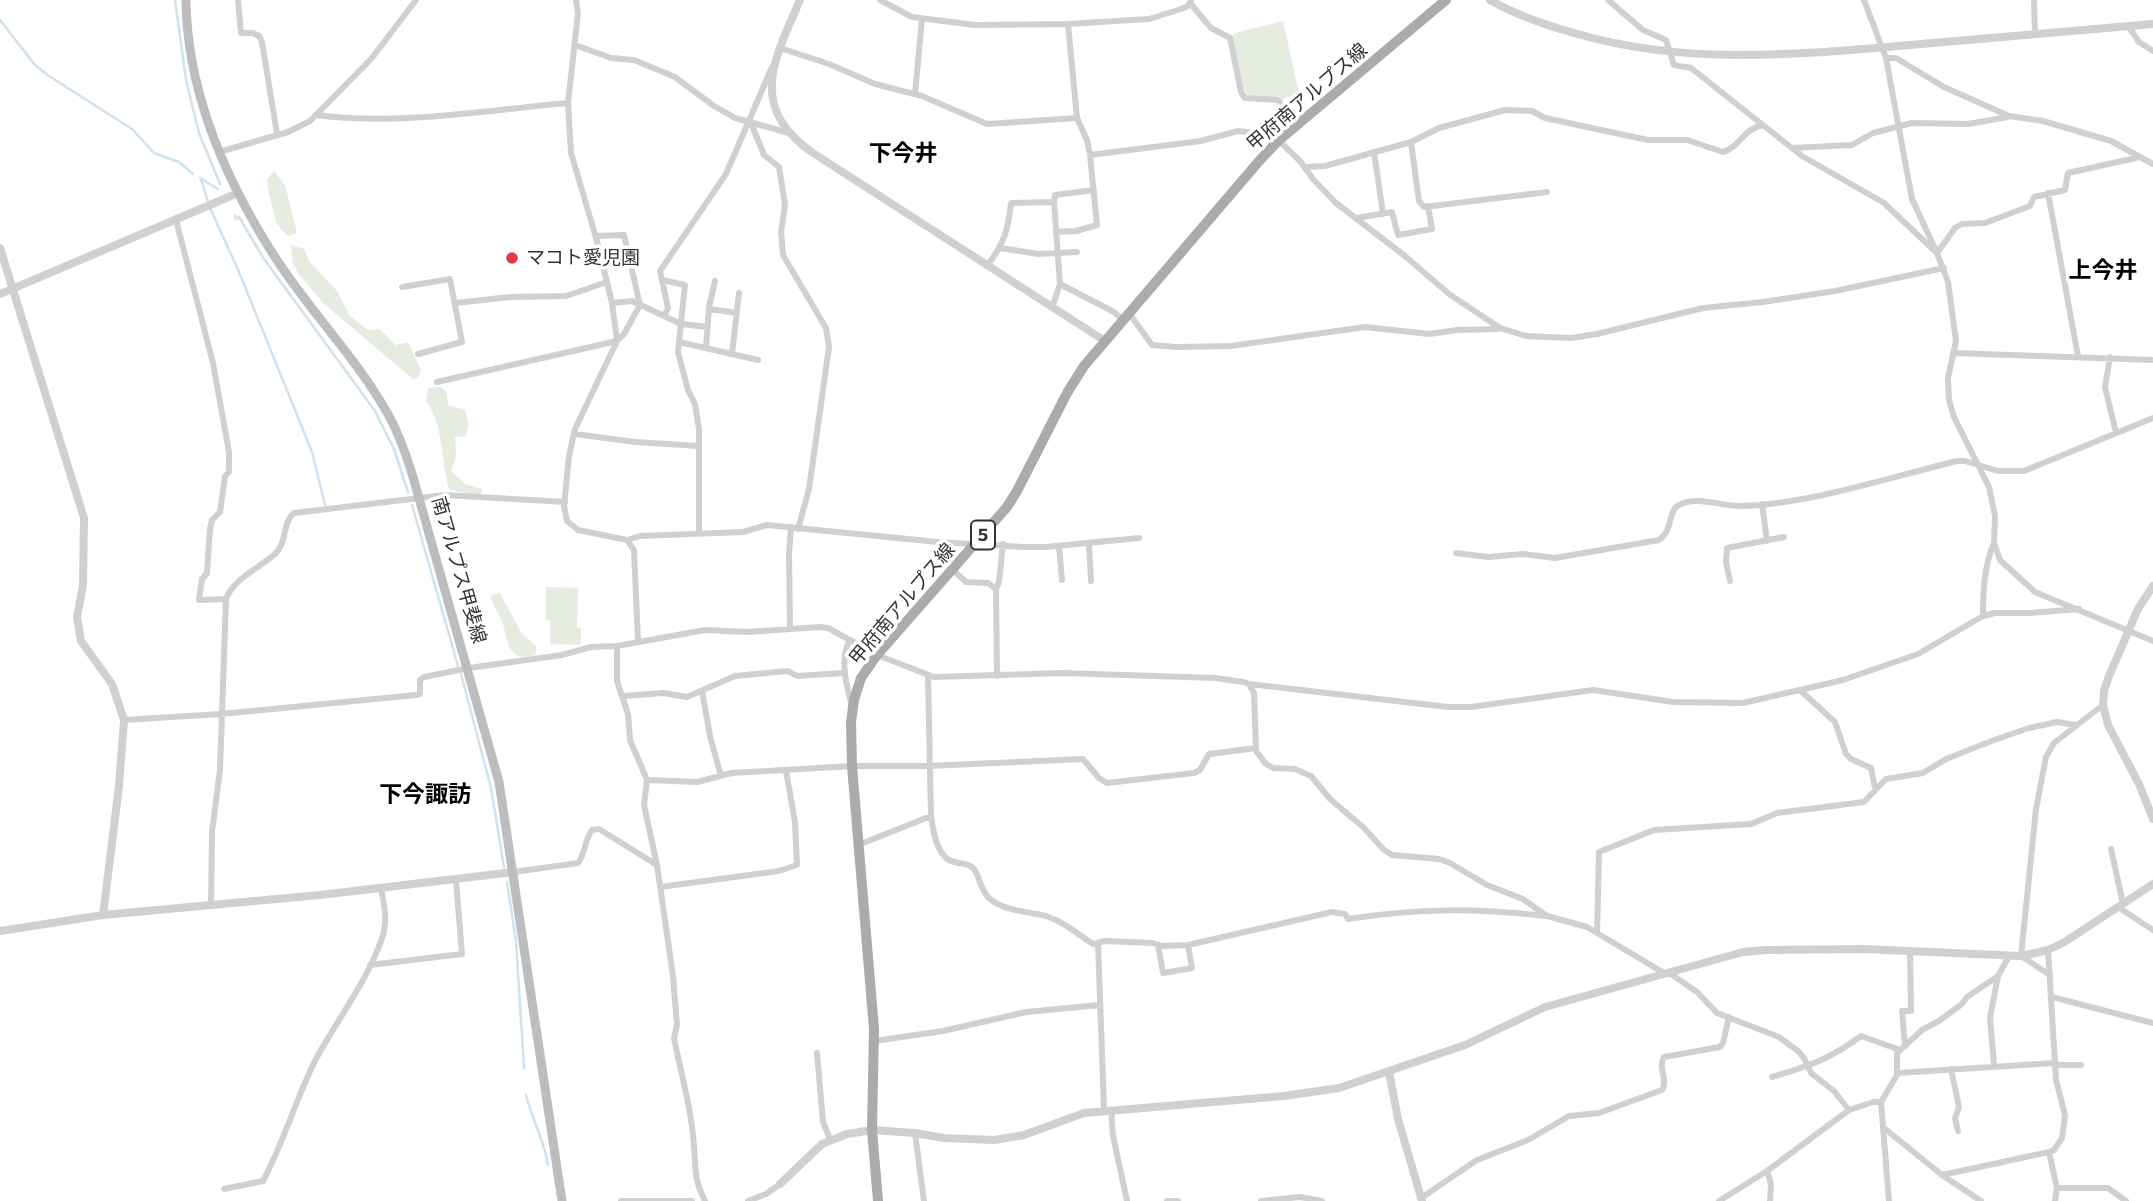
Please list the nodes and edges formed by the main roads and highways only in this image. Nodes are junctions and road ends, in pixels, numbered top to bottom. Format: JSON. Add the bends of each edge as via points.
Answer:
{"nodes":[{"id":1,"x":186,"y":0,"type":"edge"},
{"id":2,"x":1446,"y":0,"type":"edge"},
{"id":3,"x":562,"y":1201,"type":"edge"},
{"id":4,"x":878,"y":1201,"type":"edge"}],
"edges":[{"from":1,"to":3,"type":"main road","name":"南アルプス甲斐線","via":[[195,79],[238,193],[273,254],[386,410],[404,447],[499,782]]},
{"from":2,"to":4,"type":"main road","name":"甲府南アルプス線","number":"5","via":[[1276,138],[1071,385],[1007,507],[877,655],[857,687],[852,708],[852,766],[874,1041],[872,1130]]}]}
